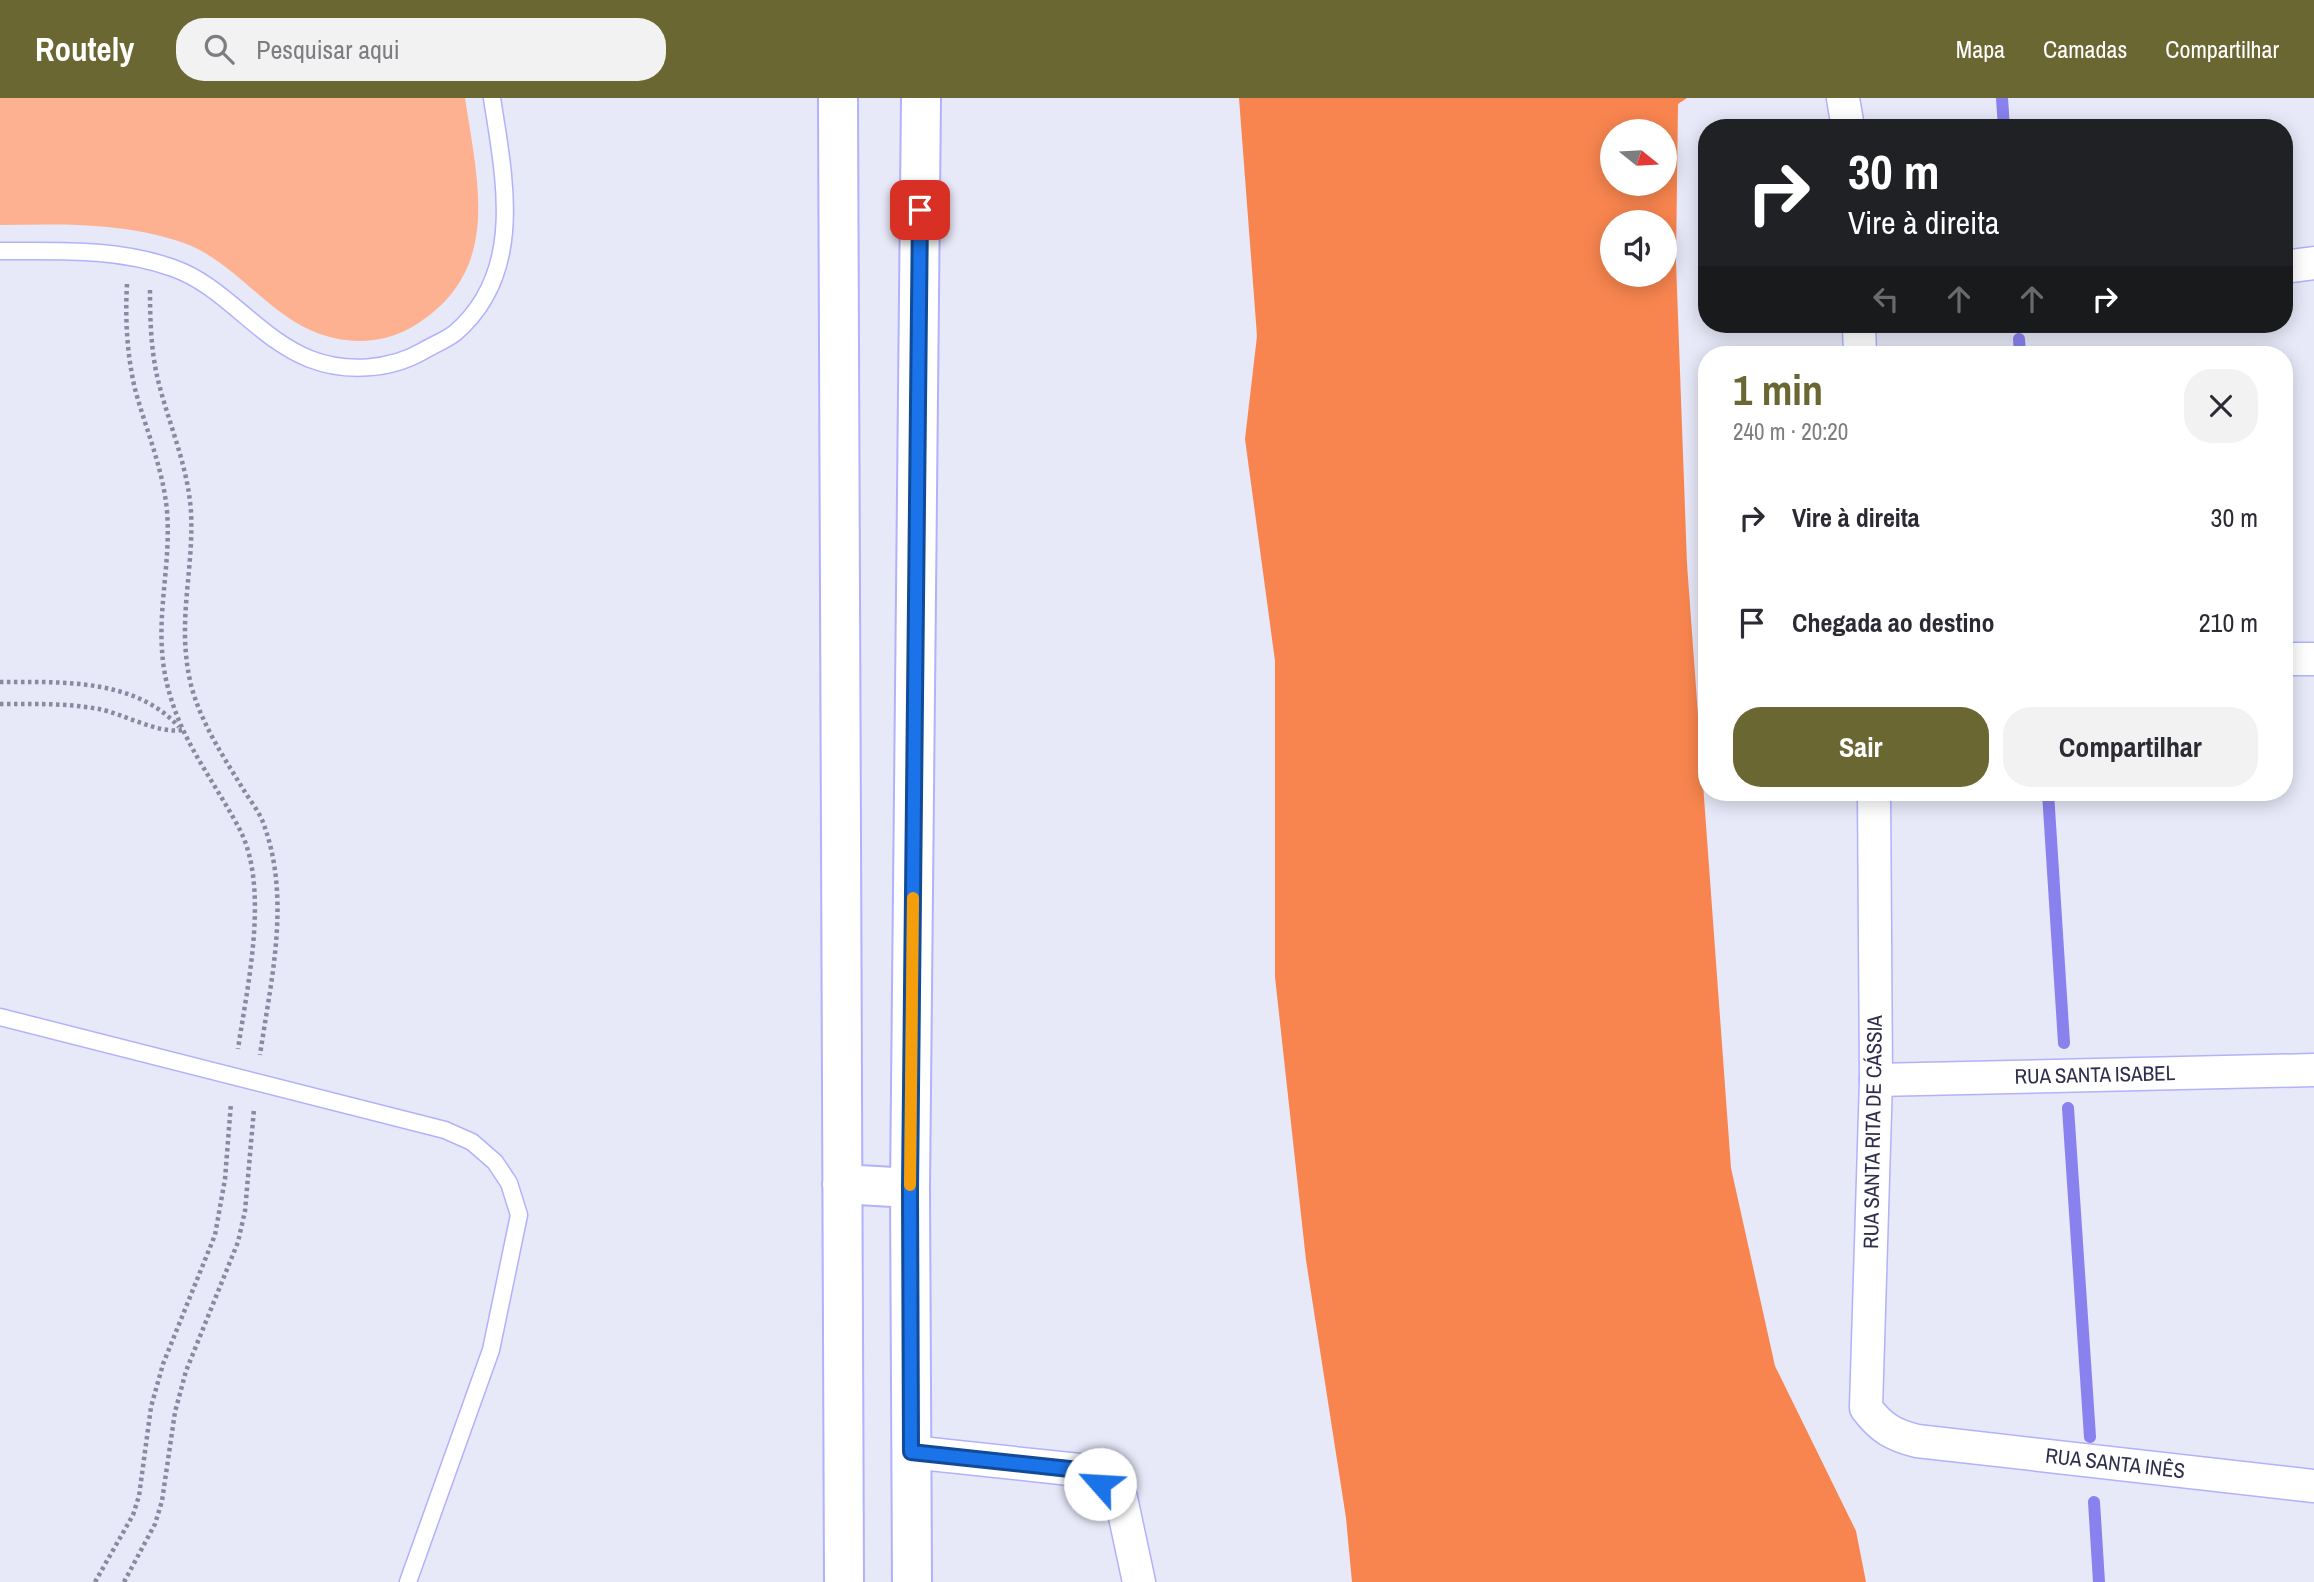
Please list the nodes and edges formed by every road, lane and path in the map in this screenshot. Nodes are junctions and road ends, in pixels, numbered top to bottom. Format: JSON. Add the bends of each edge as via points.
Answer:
{"nodes":[{"id":1,"x":492,"y":98,"type":"edge"},
{"id":2,"x":838,"y":98,"type":"edge"},
{"id":3,"x":921,"y":98,"type":"edge"},
{"id":4,"x":1843,"y":98,"type":"edge"},
{"id":5,"x":1846,"y":119,"type":"edge"},
{"id":6,"x":0,"y":251,"type":"edge"},
{"id":7,"x":131,"y":255,"type":"junction"},
{"id":8,"x":153,"y":261,"type":"junction"},
{"id":9,"x":2314,"y":263,"type":"edge"},
{"id":10,"x":2293,"y":266,"type":"edge"},
{"id":11,"x":2293,"y":659,"type":"edge"},
{"id":12,"x":2314,"y":659,"type":"edge"},
{"id":13,"x":0,"y":682,"type":"edge"},
{"id":14,"x":0,"y":704,"type":"edge"},
{"id":15,"x":182,"y":730,"type":"junction"},
{"id":16,"x":1874,"y":801,"type":"edge"},
{"id":17,"x":0,"y":1017,"type":"edge"},
{"id":18,"x":2314,"y":1070,"type":"edge"},
{"id":19,"x":234,"y":1077,"type":"junction"},
{"id":20,"x":1876,"y":1080,"type":"junction"},
{"id":21,"x":256,"y":1082,"type":"junction"},
{"id":22,"x":842,"y":1184,"type":"junction"},
{"id":23,"x":910,"y":1188,"type":"junction"},
{"id":24,"x":1917,"y":1441,"type":"joint"},
{"id":25,"x":911,"y":1452,"type":"junction"},
{"id":26,"x":2314,"y":1486,"type":"edge"},
{"id":27,"x":95,"y":1582,"type":"edge"},
{"id":28,"x":124,"y":1582,"type":"edge"},
{"id":29,"x":408,"y":1582,"type":"edge"},
{"id":30,"x":844,"y":1582,"type":"edge"},
{"id":31,"x":912,"y":1582,"type":"edge"},
{"id":32,"x":1139,"y":1582,"type":"edge"}],
"edges":[{"from":1,"to":8,"type":"lane","via":[[507,201],[501,259],[482,300],[455,332],[402,363],[354,368],[310,359],[261,330],[188,275]]},
{"from":2,"to":22,"type":"street"},
{"from":3,"to":23,"type":"street"},
{"from":4,"to":5,"type":"street"},
{"from":6,"to":7,"type":"lane"},
{"from":7,"to":8,"type":"lane"},
{"from":7,"to":15,"type":"path","via":[[128,348],[157,452],[167,513],[162,656]]},
{"from":8,"to":21,"type":"path","via":[[152,345],[187,478],[191,511],[183,616],[185,653],[206,729],[264,823],[275,879],[278,937]]},
{"from":9,"to":10,"type":"street"},
{"from":11,"to":12,"type":"street"},
{"from":13,"to":15,"type":"path","via":[[63,682],[119,692],[165,711]]},
{"from":14,"to":15,"type":"path","via":[[99,709],[169,732]]},
{"from":15,"to":19,"type":"path","via":[[242,833],[252,883],[255,936]]},
{"from":16,"to":20,"type":"street","name":"RUA SANTA RITA DE CÁSSIA"},
{"from":17,"to":19,"type":"lane"},
{"from":18,"to":20,"type":"street","name":"RUA SANTA ISABEL"},
{"from":19,"to":21,"type":"lane"},
{"from":19,"to":27,"type":"path","via":[[215,1235],[163,1364],[133,1515]]},
{"from":20,"to":24,"type":"street","name":"RUA SANTA RITA DE CÁSSIA","via":[[1866,1408],[1893,1435]]},
{"from":21,"to":28,"type":"path","via":[[238,1241],[186,1371],[155,1524]]},
{"from":21,"to":29,"type":"lane","via":[[445,1130],[472,1142],[495,1162],[509,1183],[519,1215],[491,1350]]},
{"from":22,"to":23,"type":"street"},
{"from":22,"to":30,"type":"street"},
{"from":23,"to":25,"type":"street"},
{"from":24,"to":26,"type":"street","name":"RUA SANTA INÊS"},
{"from":25,"to":31,"type":"street"},
{"from":25,"to":32,"type":"street","via":[[1079,1470],[1121,1498]]}]}
